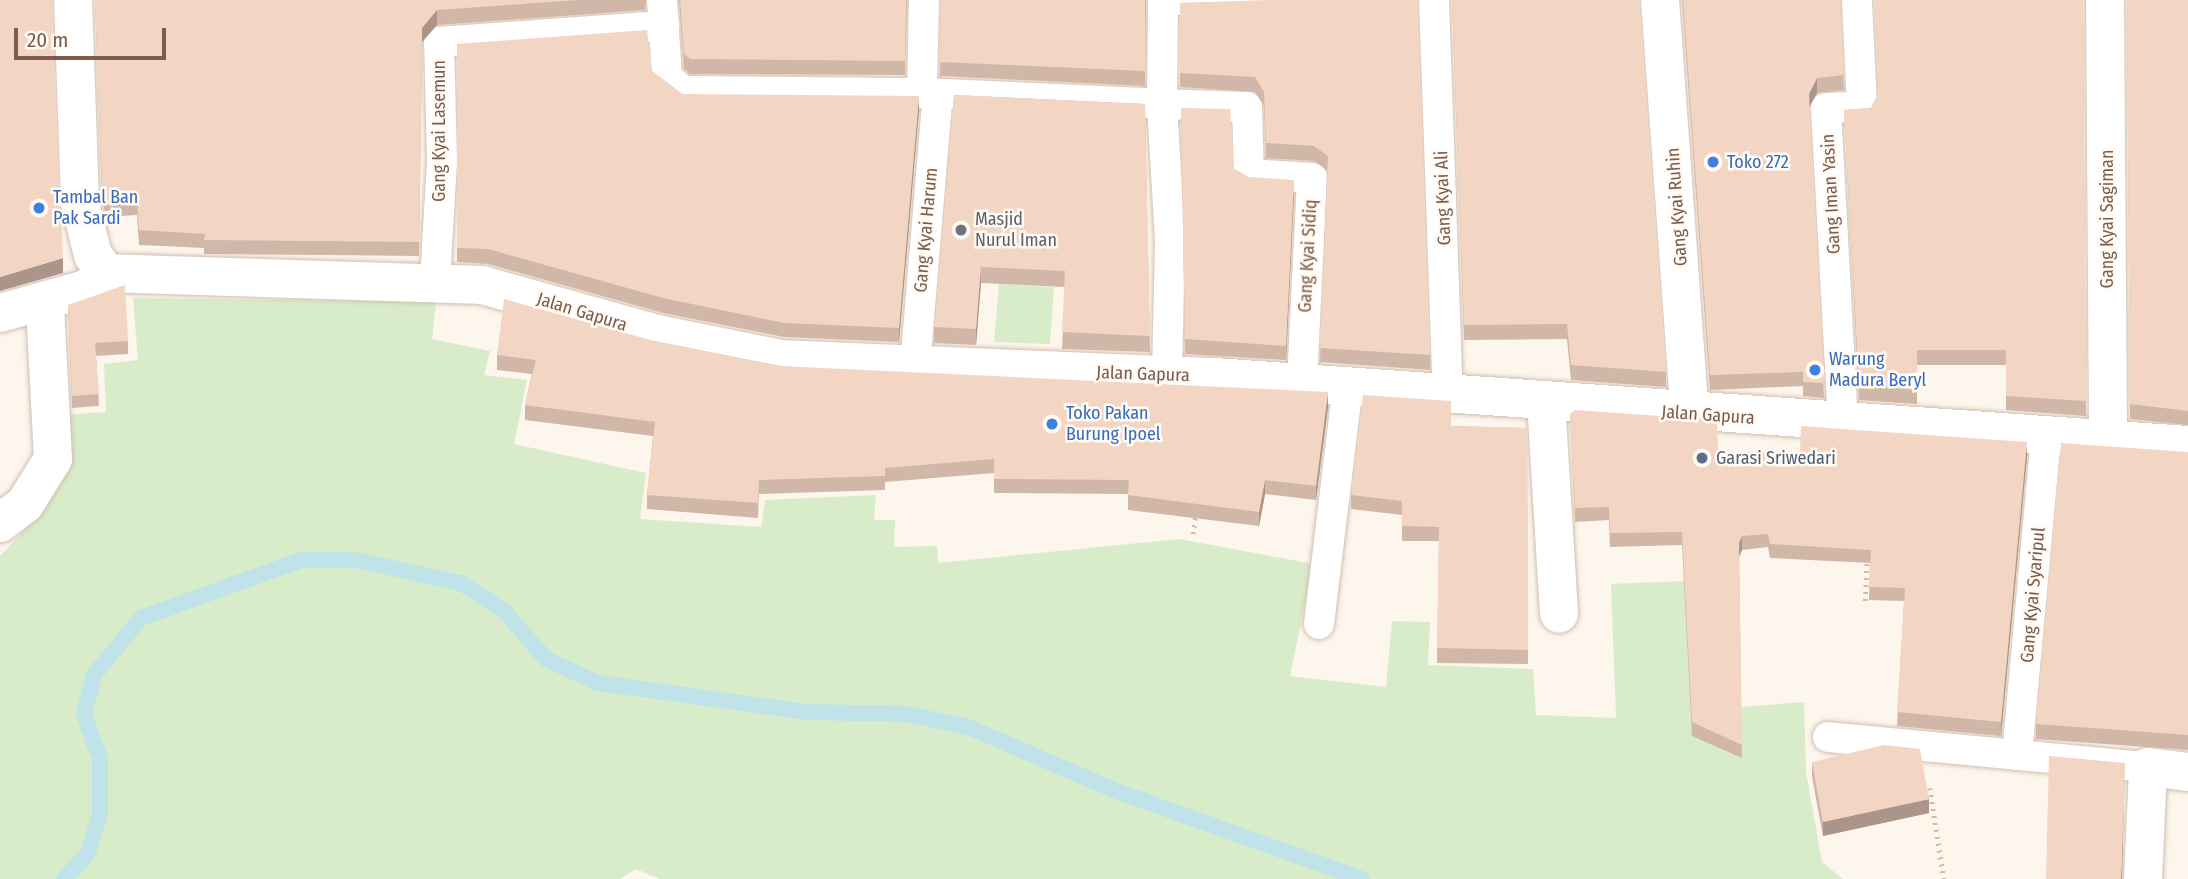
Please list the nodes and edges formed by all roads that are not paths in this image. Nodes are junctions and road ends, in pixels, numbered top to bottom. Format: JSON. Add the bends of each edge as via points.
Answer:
{"nodes":[{"id":1,"x":73,"y":0,"type":"edge"},
{"id":2,"x":924,"y":0,"type":"edge"},
{"id":3,"x":1258,"y":0,"type":"edge"},
{"id":4,"x":1434,"y":0,"type":"edge"},
{"id":5,"x":1660,"y":0,"type":"edge"},
{"id":6,"x":1857,"y":0,"type":"edge"},
{"id":7,"x":2105,"y":0,"type":"edge"},
{"id":8,"x":1163,"y":1,"type":"edge"},
{"id":9,"x":663,"y":13,"type":"edge"},
{"id":10,"x":930,"y":93,"type":"junction"},
{"id":11,"x":1162,"y":104,"type":"junction"},
{"id":12,"x":106,"y":273,"type":"junction"},
{"id":13,"x":435,"y":279,"type":"junction"},
{"id":14,"x":45,"y":304,"type":"junction"},
{"id":15,"x":0,"y":313,"type":"edge"},
{"id":16,"x":915,"y":366,"type":"junction"},
{"id":17,"x":1167,"y":374,"type":"junction"},
{"id":18,"x":1302,"y":382,"type":"junction"},
{"id":19,"x":1348,"y":386,"type":"junction"},
{"id":20,"x":1448,"y":395,"type":"junction"},
{"id":21,"x":1546,"y":401,"type":"junction"},
{"id":22,"x":1690,"y":415,"type":"junction"},
{"id":23,"x":1843,"y":423,"type":"junction"},
{"id":24,"x":2046,"y":435,"type":"junction"},
{"id":25,"x":2108,"y":439,"type":"junction"},
{"id":26,"x":2188,"y":445,"type":"edge"},
{"id":27,"x":0,"y":523,"type":"edge"},
{"id":28,"x":1559,"y":614,"type":"dead end"},
{"id":29,"x":1319,"y":624,"type":"dead end"},
{"id":30,"x":1828,"y":737,"type":"dead end"},
{"id":31,"x":2017,"y":755,"type":"junction"},
{"id":32,"x":2148,"y":767,"type":"junction"},
{"id":33,"x":2188,"y":772,"type":"edge"},
{"id":34,"x":2143,"y":879,"type":"edge"}],
"edges":[{"from":1,"to":12,"type":"street","via":[[80,203],[93,256]]},
{"from":2,"to":10,"type":"lane","name":"Gang Kyai Harum"},
{"from":3,"to":8,"type":"lane"},
{"from":4,"to":20,"type":"lane","name":"Gang Kyai Ali"},
{"from":5,"to":22,"type":"street","name":"Gang Kyai Ruhin"},
{"from":6,"to":23,"type":"lane","name":"Gang Iman Yasin","via":[[1862,107],[1826,108]]},
{"from":7,"to":25,"type":"street","name":"Gang Kyai Sagiman"},
{"from":8,"to":11,"type":"lane"},
{"from":9,"to":10,"type":"lane","via":[[667,77],[682,91]]},
{"from":9,"to":13,"type":"lane","name":"Gang Kyai Lasemun","via":[[439,42],[442,162]]},
{"from":10,"to":11,"type":"lane"},
{"from":10,"to":16,"type":"lane","name":"Gang Kyai Harum"},
{"from":11,"to":17,"type":"lane","via":[[1170,242]]},
{"from":11,"to":18,"type":"lane","name":"Gang Kyai Sidiq","via":[[1247,107],[1248,174],[1312,178]]},
{"from":12,"to":13,"type":"street","name":"Jalan Gapura"},
{"from":12,"to":14,"type":"street","via":[[86,289]]},
{"from":13,"to":16,"type":"street","name":"Jalan Gapura","via":[[531,296],[711,347],[781,359]]},
{"from":14,"to":15,"type":"street"},
{"from":14,"to":27,"type":"street","via":[[53,459],[24,504]]},
{"from":16,"to":17,"type":"street","name":"Jalan Gapura"},
{"from":17,"to":18,"type":"street","name":"Jalan Gapura"},
{"from":18,"to":19,"type":"street","name":"Jalan Gapura"},
{"from":19,"to":20,"type":"street","name":"Jalan Gapura"},
{"from":19,"to":29,"type":"lane"},
{"from":20,"to":21,"type":"street","name":"Jalan Gapura"},
{"from":21,"to":22,"type":"street","name":"Jalan Gapura"},
{"from":21,"to":28,"type":"street"},
{"from":22,"to":23,"type":"street","name":"Jalan Gapura"},
{"from":23,"to":24,"type":"street","name":"Jalan Gapura"},
{"from":24,"to":25,"type":"street","name":"Jalan Gapura"},
{"from":24,"to":31,"type":"lane","name":"Gang Kyai Syaripul"},
{"from":25,"to":26,"type":"street","name":"Jalan Gapura"},
{"from":30,"to":31,"type":"lane"},
{"from":31,"to":32,"type":"lane"},
{"from":32,"to":33,"type":"street"},
{"from":32,"to":34,"type":"street"}]}
